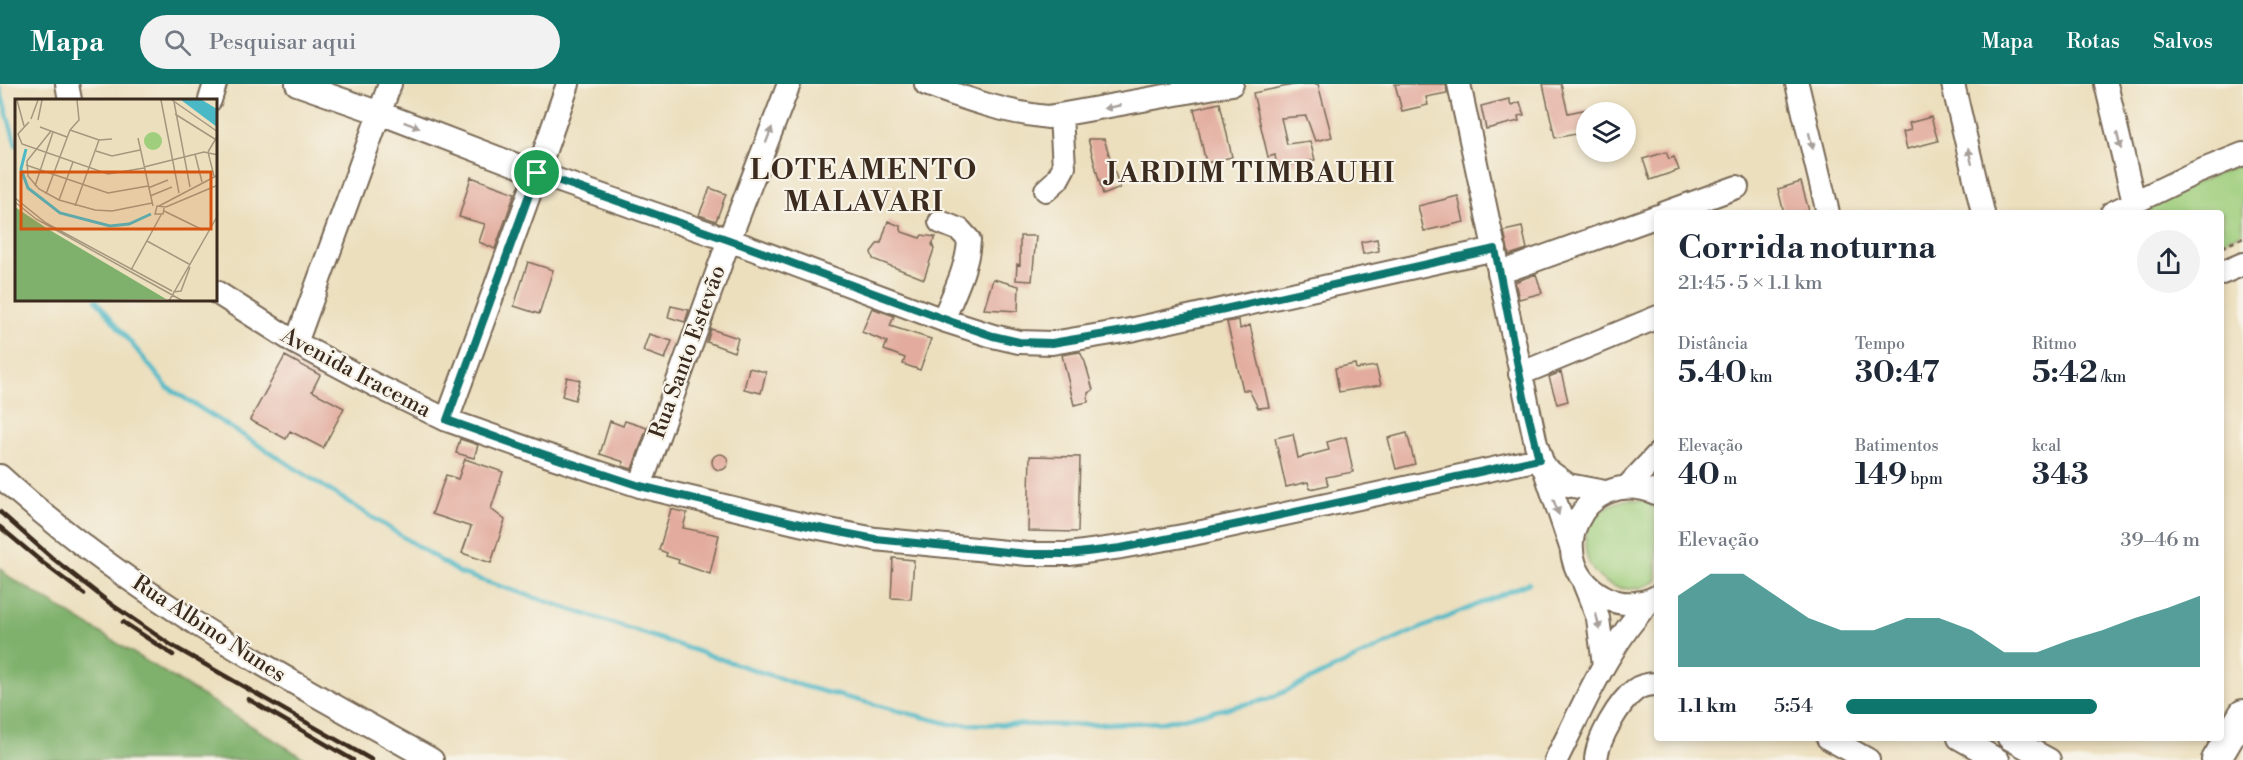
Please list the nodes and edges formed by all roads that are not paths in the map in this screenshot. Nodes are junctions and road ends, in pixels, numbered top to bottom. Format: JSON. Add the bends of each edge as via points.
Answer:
{"nodes":[{"id":1,"x":67,"y":84,"type":"edge"},
{"id":2,"x":215,"y":84,"type":"edge"},
{"id":3,"x":297,"y":84,"type":"edge"},
{"id":4,"x":390,"y":84,"type":"edge"},
{"id":5,"x":568,"y":84,"type":"edge"},
{"id":6,"x":789,"y":84,"type":"edge"},
{"id":7,"x":926,"y":84,"type":"edge"},
{"id":8,"x":1232,"y":84,"type":"edge"},
{"id":9,"x":1460,"y":84,"type":"edge"},
{"id":10,"x":1797,"y":84,"type":"edge"},
{"id":11,"x":1953,"y":84,"type":"edge"},
{"id":12,"x":2106,"y":84,"type":"edge"},
{"id":13,"x":70,"y":99,"type":"edge"},
{"id":14,"x":210,"y":99,"type":"edge"},
{"id":15,"x":381,"y":112,"type":"junction"},
{"id":16,"x":1061,"y":116,"type":"junction"},
{"id":17,"x":2243,"y":154,"type":"edge"},
{"id":18,"x":537,"y":173,"type":"junction"},
{"id":19,"x":1737,"y":187,"type":"dead end"},
{"id":20,"x":1046,"y":190,"type":"dead end"},
{"id":21,"x":2134,"y":202,"type":"junction"},
{"id":22,"x":1673,"y":210,"type":"edge"},
{"id":23,"x":1827,"y":210,"type":"edge"},
{"id":24,"x":1982,"y":210,"type":"edge"},
{"id":25,"x":2118,"y":210,"type":"edge"},
{"id":26,"x":1654,"y":217,"type":"edge"},
{"id":27,"x":940,"y":222,"type":"dead end"},
{"id":28,"x":729,"y":240,"type":"junction"},
{"id":29,"x":1495,"y":249,"type":"junction"},
{"id":30,"x":2243,"y":264,"type":"edge"},
{"id":31,"x":2224,"y":272,"type":"edge"},
{"id":32,"x":1499,"y":273,"type":"junction"},
{"id":33,"x":218,"y":293,"type":"edge"},
{"id":34,"x":1654,"y":319,"type":"edge"},
{"id":35,"x":943,"y":320,"type":"junction"},
{"id":36,"x":296,"y":343,"type":"junction"},
{"id":37,"x":1520,"y":374,"type":"junction"},
{"id":38,"x":447,"y":420,"type":"junction"},
{"id":39,"x":1654,"y":458,"type":"edge"},
{"id":40,"x":1541,"y":462,"type":"junction"},
{"id":41,"x":0,"y":476,"type":"edge"},
{"id":42,"x":640,"y":486,"type":"junction"},
{"id":43,"x":1627,"y":487,"type":"junction"},
{"id":44,"x":1605,"y":492,"type":"junction"},
{"id":45,"x":1654,"y":492,"type":"edge"},
{"id":46,"x":1571,"y":547,"type":"junction"},
{"id":47,"x":1584,"y":581,"type":"junction"},
{"id":48,"x":1654,"y":597,"type":"edge"},
{"id":49,"x":1654,"y":598,"type":"edge"},
{"id":50,"x":1604,"y":665,"type":"junction"},
{"id":51,"x":1654,"y":685,"type":"edge"},
{"id":52,"x":2243,"y":714,"type":"edge"},
{"id":53,"x":1833,"y":741,"type":"edge"},
{"id":54,"x":1964,"y":741,"type":"edge"},
{"id":55,"x":2014,"y":741,"type":"edge"},
{"id":56,"x":432,"y":760,"type":"edge"},
{"id":57,"x":1556,"y":760,"type":"edge"},
{"id":58,"x":1596,"y":760,"type":"edge"},
{"id":59,"x":1868,"y":760,"type":"edge"},
{"id":60,"x":1998,"y":760,"type":"edge"},
{"id":61,"x":2049,"y":760,"type":"edge"},
{"id":62,"x":2216,"y":760,"type":"edge"}],
"edges":[{"from":1,"to":13,"type":"street"},
{"from":2,"to":14,"type":"street"},
{"from":3,"to":15,"type":"street"},
{"from":4,"to":15,"type":"street"},
{"from":5,"to":18,"type":"street"},
{"from":28,"to":6,"type":"street","name":"Rua Santo Estevão","one_way":true},
{"from":7,"to":16,"type":"street","via":[[1025,115]]},
{"from":8,"to":16,"type":"street","one_way":true},
{"from":9,"to":29,"type":"street"},
{"from":10,"to":23,"type":"street","one_way":true},
{"from":24,"to":11,"type":"street","one_way":true},
{"from":12,"to":21,"type":"street","one_way":true},
{"from":15,"to":18,"type":"street","one_way":true},
{"from":15,"to":36,"type":"street"},
{"from":16,"to":20,"type":"street","via":[[1064,167]]},
{"from":17,"to":21,"type":"street"},
{"from":18,"to":28,"type":"street"},
{"from":18,"to":38,"type":"street"},
{"from":19,"to":22,"type":"street"},
{"from":21,"to":25,"type":"street"},
{"from":26,"to":32,"type":"street"},
{"from":27,"to":35,"type":"street","via":[[960,230],[969,240]]},
{"from":28,"to":35,"type":"street"},
{"from":28,"to":42,"type":"street","name":"Rua Santo Estevão"},
{"from":29,"to":32,"type":"street"},
{"from":29,"to":35,"type":"street","via":[[1172,321],[1052,343],[1019,342]]},
{"from":30,"to":31,"type":"street"},
{"from":32,"to":37,"type":"street"},
{"from":33,"to":36,"type":"street","name":"Avenida Iracema"},
{"from":34,"to":37,"type":"street"},
{"from":36,"to":38,"type":"street","name":"Avenida Iracema"},
{"from":37,"to":40,"type":"street"},
{"from":38,"to":42,"type":"street","name":"Avenida Iracema"},
{"from":39,"to":43,"type":"street"},
{"from":40,"to":42,"type":"street","name":"Avenida Iracema","via":[[1188,535],[1069,554],[1016,553],[875,539]]},
{"from":40,"to":44,"type":"street","via":[[1568,485]]},
{"from":40,"to":46,"type":"street","one_way":true},
{"from":41,"to":56,"type":"street","name":"Rua Albino Nunes","via":[[38,511],[149,593],[297,685]]},
{"from":43,"to":44,"type":"street"},
{"from":43,"to":45,"type":"street"},
{"from":44,"to":46,"type":"street","via":[[1580,515]]},
{"from":46,"to":47,"type":"street","via":[[1575,566]]},
{"from":47,"to":48,"type":"street","via":[[1597,594],[1612,601],[1629,604]]},
{"from":47,"to":50,"type":"street","one_way":true,"via":[[1598,618]]},
{"from":49,"to":50,"type":"street","via":[[1641,610]]},
{"from":50,"to":57,"type":"street"},
{"from":51,"to":58,"type":"street","via":[[1637,688],[1623,702],[1600,743]]},
{"from":52,"to":62,"type":"main road"},
{"from":53,"to":59,"type":"street"},
{"from":54,"to":60,"type":"street"},
{"from":55,"to":61,"type":"street"}]}
